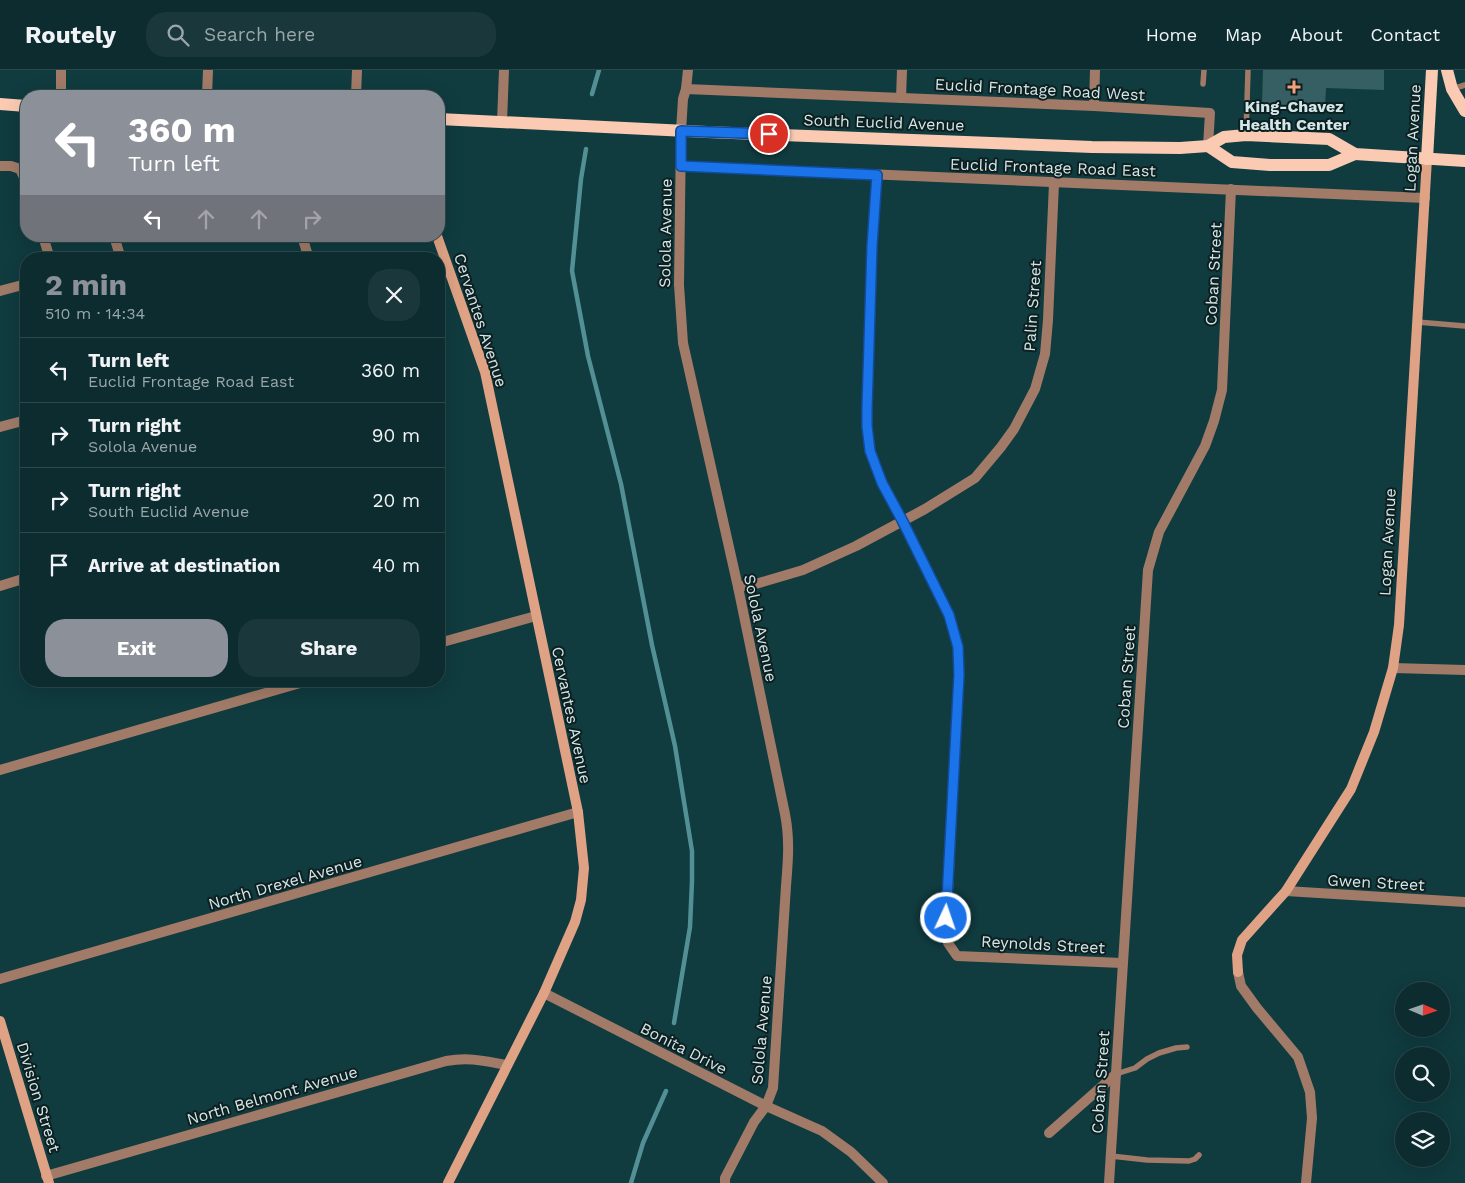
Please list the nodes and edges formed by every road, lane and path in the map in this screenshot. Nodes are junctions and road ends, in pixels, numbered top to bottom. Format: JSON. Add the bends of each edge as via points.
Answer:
{"nodes":[{"id":1,"x":61,"y":70,"type":"edge"},
{"id":2,"x":208,"y":70,"type":"edge"},
{"id":3,"x":357,"y":70,"type":"edge"},
{"id":4,"x":504,"y":70,"type":"edge"},
{"id":5,"x":688,"y":70,"type":"edge"},
{"id":6,"x":902,"y":70,"type":"edge"},
{"id":7,"x":1095,"y":70,"type":"edge"},
{"id":8,"x":1204,"y":70,"type":"edge"},
{"id":9,"x":1248,"y":70,"type":"edge"},
{"id":10,"x":1432,"y":70,"type":"edge"},
{"id":11,"x":1447,"y":70,"type":"edge"},
{"id":12,"x":1203,"y":84,"type":"dead end"},
{"id":13,"x":1465,"y":85,"type":"edge"},
{"id":14,"x":686,"y":89,"type":"junction"},
{"id":15,"x":1452,"y":89,"type":"junction"},
{"id":16,"x":61,"y":90,"type":"edge"},
{"id":17,"x":207,"y":90,"type":"edge"},
{"id":18,"x":356,"y":90,"type":"edge"},
{"id":19,"x":901,"y":98,"type":"junction"},
{"id":20,"x":0,"y":104,"type":"edge"},
{"id":21,"x":20,"y":106,"type":"edge"},
{"id":22,"x":1094,"y":106,"type":"junction"},
{"id":23,"x":1465,"y":111,"type":"edge"},
{"id":24,"x":445,"y":119,"type":"edge"},
{"id":25,"x":502,"y":122,"type":"junction"},
{"id":26,"x":681,"y":131,"type":"junction"},
{"id":27,"x":1246,"y":135,"type":"junction"},
{"id":28,"x":1208,"y":146,"type":"junction"},
{"id":29,"x":1355,"y":154,"type":"junction"},
{"id":30,"x":1428,"y":159,"type":"junction"},
{"id":31,"x":1465,"y":161,"type":"edge"},
{"id":32,"x":0,"y":166,"type":"edge"},
{"id":33,"x":681,"y":166,"type":"junction"},
{"id":34,"x":20,"y":169,"type":"edge"},
{"id":35,"x":877,"y":175,"type":"junction"},
{"id":36,"x":1054,"y":183,"type":"junction"},
{"id":37,"x":1231,"y":189,"type":"junction"},
{"id":38,"x":1425,"y":198,"type":"junction"},
{"id":39,"x":445,"y":256,"type":"edge"},
{"id":40,"x":20,"y":286,"type":"edge"},
{"id":41,"x":0,"y":291,"type":"edge"},
{"id":42,"x":1417,"y":322,"type":"junction"},
{"id":43,"x":1465,"y":326,"type":"edge"},
{"id":44,"x":20,"y":422,"type":"edge"},
{"id":45,"x":0,"y":427,"type":"edge"},
{"id":46,"x":902,"y":520,"type":"junction"},
{"id":47,"x":20,"y":580,"type":"edge"},
{"id":48,"x":0,"y":586,"type":"edge"},
{"id":49,"x":738,"y":587,"type":"junction"},
{"id":50,"x":536,"y":616,"type":"junction"},
{"id":51,"x":445,"y":641,"type":"edge"},
{"id":52,"x":1393,"y":668,"type":"junction"},
{"id":53,"x":1465,"y":670,"type":"edge"},
{"id":54,"x":286,"y":687,"type":"edge"},
{"id":55,"x":0,"y":770,"type":"edge"},
{"id":56,"x":578,"y":812,"type":"junction"},
{"id":57,"x":1286,"y":891,"type":"junction"},
{"id":58,"x":1465,"y":902,"type":"edge"},
{"id":59,"x":1122,"y":963,"type":"junction"},
{"id":60,"x":0,"y":979,"type":"edge"},
{"id":61,"x":544,"y":993,"type":"junction"},
{"id":62,"x":0,"y":1020,"type":"edge"},
{"id":63,"x":3,"y":1041,"type":"edge"},
{"id":64,"x":1187,"y":1047,"type":"dead end"},
{"id":65,"x":507,"y":1065,"type":"junction"},
{"id":66,"x":1116,"y":1074,"type":"junction"},
{"id":67,"x":766,"y":1106,"type":"junction"},
{"id":68,"x":1049,"y":1133,"type":"dead end"},
{"id":69,"x":1199,"y":1155,"type":"dead end"},
{"id":70,"x":1110,"y":1156,"type":"junction"},
{"id":71,"x":48,"y":1179,"type":"edge"},
{"id":72,"x":448,"y":1183,"type":"edge"},
{"id":73,"x":725,"y":1183,"type":"edge"},
{"id":74,"x":883,"y":1183,"type":"edge"},
{"id":75,"x":1109,"y":1183,"type":"edge"},
{"id":76,"x":1306,"y":1183,"type":"edge"}],
"edges":[{"from":1,"to":16,"type":"street"},
{"from":2,"to":17,"type":"street"},
{"from":3,"to":18,"type":"street"},
{"from":4,"to":25,"type":"street"},
{"from":5,"to":14,"type":"street","name":"Solola Avenue"},
{"from":6,"to":19,"type":"street"},
{"from":7,"to":22,"type":"street"},
{"from":8,"to":12,"type":"lane"},
{"from":9,"to":27,"type":"lane"},
{"from":10,"to":30,"type":"main road","name":"Logan Avenue"},
{"from":11,"to":15,"type":"main road"},
{"from":13,"to":15,"type":"lane"},
{"from":14,"to":19,"type":"street","name":"Euclid Frontage Road West"},
{"from":14,"to":26,"type":"street","name":"Solola Avenue"},
{"from":15,"to":23,"type":"main road"},
{"from":19,"to":22,"type":"street","name":"Euclid Frontage Road West"},
{"from":20,"to":21,"type":"main road"},
{"from":22,"to":28,"type":"street","name":"Euclid Frontage Road West","via":[[1210,113]]},
{"from":24,"to":25,"type":"main road","name":"South Euclid Avenue"},
{"from":25,"to":26,"type":"main road","name":"South Euclid Avenue"},
{"from":26,"to":28,"type":"main road","name":"South Euclid Avenue","via":[[1092,147]]},
{"from":26,"to":33,"type":"street","name":"Solola Avenue"},
{"from":27,"to":28,"type":"main road","name":"South Euclid Avenue","via":[[1224,137]]},
{"from":27,"to":29,"type":"main road","name":"South Euclid Avenue","via":[[1329,139]]},
{"from":28,"to":29,"type":"main road","name":"South Euclid Avenue","via":[[1232,162],[1270,165],[1329,165]]},
{"from":29,"to":30,"type":"main road","name":"South Euclid Avenue"},
{"from":30,"to":31,"type":"main road","name":"South Euclid Avenue"},
{"from":30,"to":38,"type":"street","name":"Logan Avenue"},
{"from":32,"to":34,"type":"street"},
{"from":33,"to":35,"type":"street","name":"Euclid Frontage Road East"},
{"from":33,"to":49,"type":"street","name":"Solola Avenue","via":[[679,285],[683,343]]},
{"from":35,"to":36,"type":"street","name":"Euclid Frontage Road East"},
{"from":35,"to":46,"type":"street","name":"Reynolds Street","via":[[867,426],[870,451],[882,483]]},
{"from":36,"to":37,"type":"street","name":"Euclid Frontage Road East"},
{"from":36,"to":46,"type":"street","name":"Palin Street","via":[[1048,327],[1045,354],[1035,389],[1014,429],[975,478]]},
{"from":37,"to":38,"type":"street","name":"Euclid Frontage Road East"},
{"from":37,"to":59,"type":"street","name":"Coban Street","via":[[1222,390],[1205,446],[1159,532],[1148,570]]},
{"from":38,"to":42,"type":"street","name":"Logan Avenue"},
{"from":39,"to":50,"type":"street","name":"Cervantes Avenue","via":[[485,372]]},
{"from":40,"to":41,"type":"street"},
{"from":42,"to":43,"type":"lane"},
{"from":42,"to":52,"type":"street","name":"Logan Avenue","via":[[1399,625]]},
{"from":44,"to":45,"type":"street"},
{"from":46,"to":49,"type":"street","name":"Palin Street","via":[[803,570]]},
{"from":46,"to":59,"type":"street","name":"Reynolds Street","via":[[949,615],[958,647],[948,943],[957,956]]},
{"from":47,"to":48,"type":"street"},
{"from":49,"to":67,"type":"street","name":"Solola Avenue","via":[[788,827],[789,858],[773,1088]]},
{"from":50,"to":51,"type":"street"},
{"from":50,"to":56,"type":"street","name":"Cervantes Avenue"},
{"from":52,"to":53,"type":"street"},
{"from":52,"to":57,"type":"street","name":"Logan Avenue","via":[[1374,732],[1351,789]]},
{"from":54,"to":55,"type":"street"},
{"from":56,"to":60,"type":"street","name":"North Drexel Avenue"},
{"from":56,"to":61,"type":"street","name":"Cervantes Avenue","via":[[584,868],[581,900],[575,922]]},
{"from":57,"to":58,"type":"street","name":"Gwen Street"},
{"from":57,"to":76,"type":"street","name":"Logan Avenue","via":[[1242,940],[1237,955],[1238,972],[1241,986],[1298,1057],[1310,1092],[1312,1118]]},
{"from":59,"to":66,"type":"street","name":"Coban Street"},
{"from":61,"to":65,"type":"street","name":"Cervantes Avenue"},
{"from":61,"to":67,"type":"street","name":"Bonita Drive"},
{"from":62,"to":63,"type":"street","name":"Division Street"},
{"from":63,"to":71,"type":"street","name":"Division Street"},
{"from":64,"to":66,"type":"lane","via":[[1159,1053],[1135,1068]]},
{"from":65,"to":71,"type":"street","name":"North Belmont Avenue","via":[[472,1058],[446,1061]]},
{"from":65,"to":72,"type":"street","name":"Cervantes Avenue"},
{"from":66,"to":68,"type":"street"},
{"from":66,"to":70,"type":"street","name":"Coban Street"},
{"from":67,"to":73,"type":"street","name":"Solola Avenue","via":[[754,1122]]},
{"from":67,"to":74,"type":"street","name":"Bonita Drive","via":[[822,1131],[851,1152]]},
{"from":69,"to":70,"type":"lane","via":[[1189,1161]]},
{"from":70,"to":75,"type":"street","name":"Coban Street"}]}
